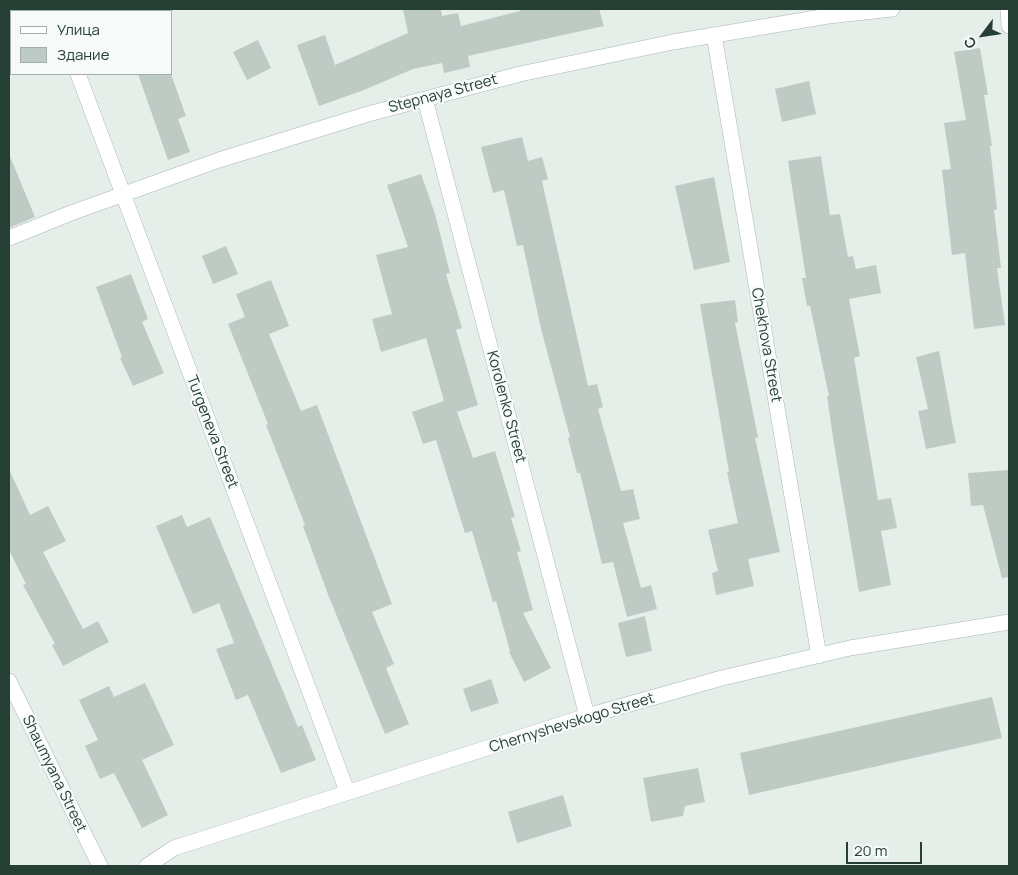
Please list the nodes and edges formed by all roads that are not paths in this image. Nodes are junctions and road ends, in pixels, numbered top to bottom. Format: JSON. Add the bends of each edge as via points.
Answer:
{"nodes":[{"id":1,"x":892,"y":9,"type":"edge"},
{"id":2,"x":1008,"y":9,"type":"edge"},
{"id":3,"x":1009,"y":26,"type":"edge"},
{"id":4,"x":714,"y":35,"type":"junction"},
{"id":5,"x":78,"y":75,"type":"edge"},
{"id":6,"x":425,"y":99,"type":"junction"},
{"id":7,"x":122,"y":194,"type":"junction"},
{"id":8,"x":9,"y":238,"type":"edge"},
{"id":9,"x":1009,"y":622,"type":"edge"},
{"id":10,"x":818,"y":656,"type":"junction"},
{"id":11,"x":9,"y":681,"type":"edge"},
{"id":12,"x":586,"y":716,"type":"junction"},
{"id":13,"x":347,"y":791,"type":"junction"},
{"id":14,"x":100,"y":866,"type":"edge"},
{"id":15,"x":147,"y":866,"type":"edge"}],
"edges":[{"from":1,"to":4,"type":"street","name":"Stepnaya Street"},
{"from":2,"to":3,"type":"street"},
{"from":4,"to":6,"type":"street","name":"Stepnaya Street","via":[[520,74]]},
{"from":4,"to":10,"type":"street","name":"Chekhova Street"},
{"from":5,"to":7,"type":"street","name":"Turgeneva Street"},
{"from":6,"to":7,"type":"street","name":"Stepnaya Street","via":[[219,160]]},
{"from":6,"to":12,"type":"street","name":"Korolenko Street"},
{"from":7,"to":8,"type":"street","name":"Stepnaya Street"},
{"from":7,"to":13,"type":"street","name":"Turgeneva Street"},
{"from":9,"to":10,"type":"street","name":"Chernyshevskogo Street"},
{"from":10,"to":12,"type":"street","name":"Chernyshevskogo Street","via":[[722,678]]},
{"from":11,"to":14,"type":"street","name":"Shaumyana Street"},
{"from":12,"to":13,"type":"street","name":"Chernyshevskogo Street","via":[[471,755]]},
{"from":13,"to":15,"type":"street","name":"Chernyshevskogo Street","via":[[174,848]]}]}
